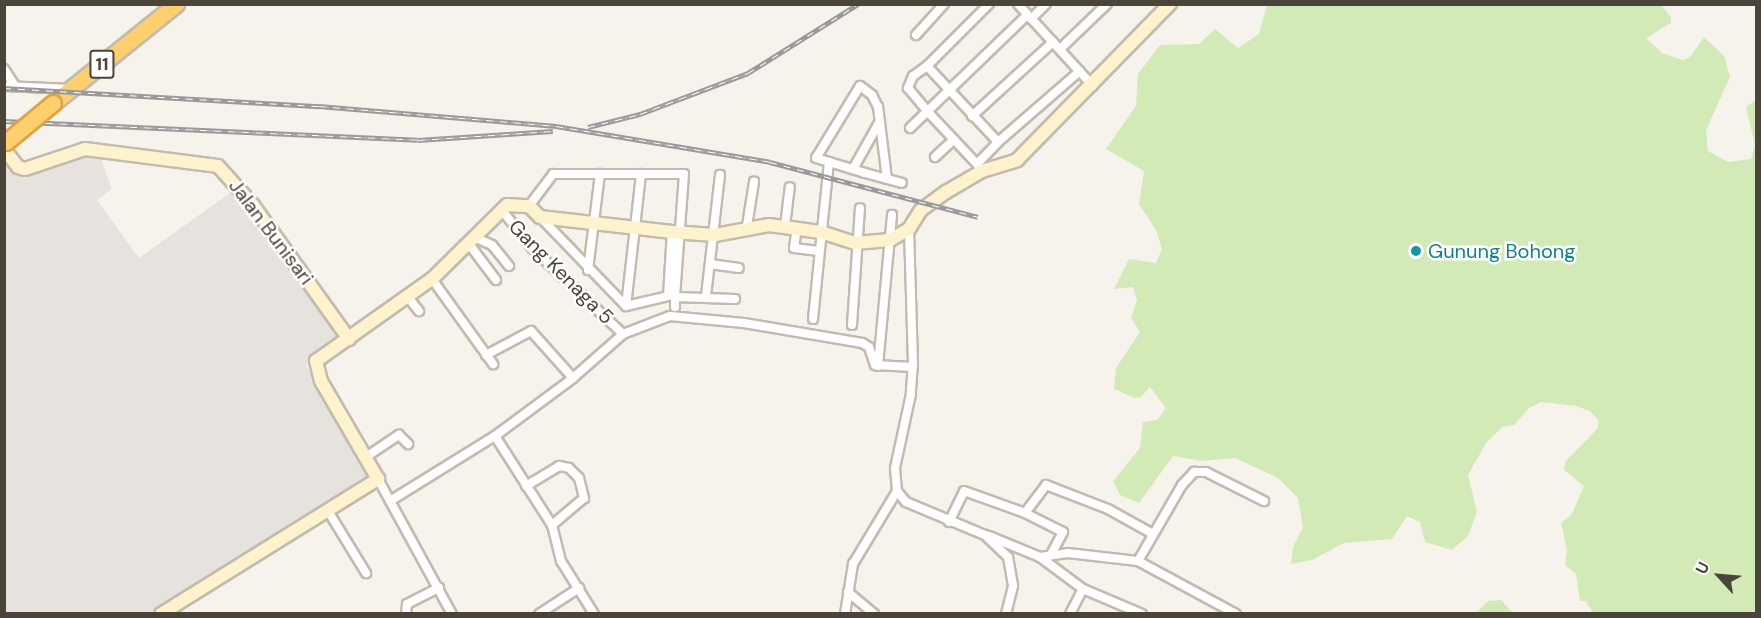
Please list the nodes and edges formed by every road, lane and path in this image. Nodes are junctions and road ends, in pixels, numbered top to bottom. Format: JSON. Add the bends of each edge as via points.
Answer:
{"nodes":[{"id":1,"x":176,"y":4,"type":"edge"},
{"id":2,"x":944,"y":4,"type":"edge"},
{"id":3,"x":989,"y":4,"type":"edge"},
{"id":4,"x":1018,"y":4,"type":"edge"},
{"id":5,"x":1046,"y":4,"type":"edge"},
{"id":6,"x":1107,"y":4,"type":"edge"},
{"id":7,"x":1170,"y":4,"type":"edge"},
{"id":8,"x":1029,"y":17,"type":"junction"},
{"id":9,"x":916,"y":35,"type":"dead end"},
{"id":10,"x":1056,"y":45,"type":"junction"},
{"id":11,"x":927,"y":66,"type":"junction"},
{"id":12,"x":4,"y":69,"type":"edge"},
{"id":13,"x":1080,"y":71,"type":"junction"},
{"id":14,"x":4,"y":86,"type":"edge"},
{"id":15,"x":15,"y":86,"type":"junction"},
{"id":16,"x":1093,"y":86,"type":"junction"},
{"id":17,"x":71,"y":89,"type":"junction"},
{"id":18,"x":948,"y":91,"type":"junction"},
{"id":19,"x":927,"y":111,"type":"junction"},
{"id":20,"x":972,"y":116,"type":"junction"},
{"id":21,"x":880,"y":120,"type":"junction"},
{"id":22,"x":910,"y":128,"type":"dead end"},
{"id":23,"x":953,"y":140,"type":"junction"},
{"id":24,"x":998,"y":142,"type":"junction"},
{"id":25,"x":5,"y":145,"type":"edge"},
{"id":26,"x":935,"y":157,"type":"dead end"},
{"id":27,"x":829,"y":162,"type":"junction"},
{"id":28,"x":853,"y":169,"type":"junction"},
{"id":29,"x":600,"y":174,"type":"junction"},
{"id":30,"x":641,"y":174,"type":"junction"},
{"id":31,"x":720,"y":175,"type":"dead end"},
{"id":32,"x":887,"y":178,"type":"junction"},
{"id":33,"x":754,"y":182,"type":"dead end"},
{"id":34,"x":902,"y":183,"type":"dead end"},
{"id":35,"x":790,"y":187,"type":"dead end"},
{"id":36,"x":529,"y":206,"type":"junction"},
{"id":37,"x":860,"y":208,"type":"dead end"},
{"id":38,"x":501,"y":209,"type":"junction"},
{"id":39,"x":892,"y":215,"type":"dead end"},
{"id":40,"x":540,"y":217,"type":"junction"},
{"id":41,"x":595,"y":222,"type":"junction"},
{"id":42,"x":747,"y":226,"type":"junction"},
{"id":43,"x":791,"y":226,"type":"junction"},
{"id":44,"x":636,"y":227,"type":"junction"},
{"id":45,"x":909,"y":229,"type":"junction"},
{"id":46,"x":675,"y":232,"type":"junction"},
{"id":47,"x":821,"y":232,"type":"junction"},
{"id":48,"x":715,"y":235,"type":"junction"},
{"id":49,"x":890,"y":240,"type":"junction"},
{"id":50,"x":472,"y":241,"type":"junction"},
{"id":51,"x":855,"y":243,"type":"junction"},
{"id":52,"x":819,"y":251,"type":"junction"},
{"id":53,"x":710,"y":264,"type":"junction"},
{"id":54,"x":509,"y":266,"type":"dead end"},
{"id":55,"x":739,"y":268,"type":"dead end"},
{"id":56,"x":588,"y":270,"type":"junction"},
{"id":57,"x":432,"y":279,"type":"junction"},
{"id":58,"x":496,"y":280,"type":"dead end"},
{"id":59,"x":706,"y":296,"type":"junction"},
{"id":60,"x":408,"y":297,"type":"junction"},
{"id":61,"x":675,"y":297,"type":"junction"},
{"id":62,"x":735,"y":299,"type":"dead end"},
{"id":63,"x":626,"y":306,"type":"junction"},
{"id":64,"x":675,"y":307,"type":"dead end"},
{"id":65,"x":419,"y":311,"type":"dead end"},
{"id":66,"x":813,"y":319,"type":"dead end"},
{"id":67,"x":852,"y":326,"type":"dead end"},
{"id":68,"x":623,"y":334,"type":"junction"},
{"id":69,"x":349,"y":339,"type":"junction"},
{"id":70,"x":486,"y":355,"type":"junction"},
{"id":71,"x":493,"y":364,"type":"dead end"},
{"id":72,"x":878,"y":366,"type":"junction"},
{"id":73,"x":913,"y":367,"type":"junction"},
{"id":74,"x":573,"y":378,"type":"junction"},
{"id":75,"x":495,"y":436,"type":"junction"},
{"id":76,"x":408,"y":444,"type":"dead end"},
{"id":77,"x":366,"y":457,"type":"junction"},
{"id":78,"x":378,"y":479,"type":"junction"},
{"id":79,"x":526,"y":486,"type":"junction"},
{"id":80,"x":897,"y":491,"type":"junction"},
{"id":81,"x":390,"y":501,"type":"junction"},
{"id":82,"x":1264,"y":501,"type":"dead end"},
{"id":83,"x":328,"y":510,"type":"junction"},
{"id":84,"x":1025,"y":513,"type":"junction"},
{"id":85,"x":949,"y":522,"type":"junction"},
{"id":86,"x":552,"y":525,"type":"junction"},
{"id":87,"x":1152,"y":534,"type":"junction"},
{"id":88,"x":986,"y":535,"type":"junction"},
{"id":89,"x":1052,"y":553,"type":"junction"},
{"id":90,"x":1040,"y":556,"type":"junction"},
{"id":91,"x":1138,"y":561,"type":"junction"},
{"id":92,"x":366,"y":573,"type":"dead end"},
{"id":93,"x":439,"y":588,"type":"junction"},
{"id":94,"x":579,"y":588,"type":"junction"},
{"id":95,"x":1083,"y":589,"type":"junction"},
{"id":96,"x":848,"y":592,"type":"junction"},
{"id":97,"x":161,"y":614,"type":"edge"},
{"id":98,"x":406,"y":614,"type":"edge"},
{"id":99,"x":452,"y":614,"type":"edge"},
{"id":100,"x":539,"y":614,"type":"edge"},
{"id":101,"x":594,"y":614,"type":"edge"},
{"id":102,"x":845,"y":614,"type":"edge"},
{"id":103,"x":874,"y":614,"type":"edge"},
{"id":104,"x":1006,"y":614,"type":"edge"},
{"id":105,"x":1070,"y":614,"type":"edge"},
{"id":106,"x":1143,"y":614,"type":"edge"},
{"id":107,"x":1236,"y":614,"type":"edge"}],
"edges":[{"from":1,"to":17,"type":"highway","number":"11"},
{"from":2,"to":9,"type":"street"},
{"from":3,"to":11,"type":"street"},
{"from":4,"to":8,"type":"street"},
{"from":5,"to":8,"type":"street"},
{"from":6,"to":10,"type":"street"},
{"from":7,"to":16,"type":"main road"},
{"from":8,"to":10,"type":"street"},
{"from":8,"to":18,"type":"street"},
{"from":10,"to":13,"type":"street"},
{"from":10,"to":20,"type":"street"},
{"from":11,"to":18,"type":"street"},
{"from":11,"to":19,"type":"street","via":[[913,76],[908,88]]},
{"from":12,"to":15,"type":"street"},
{"from":13,"to":16,"type":"street"},
{"from":13,"to":24,"type":"street"},
{"from":14,"to":15,"type":"street"},
{"from":15,"to":17,"type":"street"},
{"from":16,"to":45,"type":"main road","via":[[1017,160],[982,171],[946,192],[921,210]]},
{"from":17,"to":25,"type":"highway","number":"11","bridge":true},
{"from":18,"to":19,"type":"street"},
{"from":18,"to":20,"type":"street"},
{"from":19,"to":22,"type":"street"},
{"from":19,"to":23,"type":"street"},
{"from":20,"to":24,"type":"street"},
{"from":21,"to":27,"type":"street","via":[[872,95],[858,86],[816,158]]},
{"from":21,"to":28,"type":"street"},
{"from":21,"to":32,"type":"street"},
{"from":23,"to":24,"type":"street","via":[[977,164]]},
{"from":23,"to":26,"type":"street"},
{"from":25,"to":69,"type":"main road","name":"Jalan Bunisari","via":[[18,167],[25,169],[85,149],[218,166],[253,205]]},
{"from":27,"to":28,"type":"street"},
{"from":27,"to":47,"type":"street"},
{"from":28,"to":32,"type":"street"},
{"from":29,"to":30,"type":"street"},
{"from":29,"to":36,"type":"street","via":[[553,174]]},
{"from":29,"to":41,"type":"street"},
{"from":30,"to":44,"type":"street"},
{"from":30,"to":46,"type":"street","via":[[684,174]]},
{"from":31,"to":48,"type":"street"},
{"from":32,"to":34,"type":"street"},
{"from":33,"to":42,"type":"street"},
{"from":35,"to":43,"type":"street"},
{"from":36,"to":38,"type":"main road","via":[[512,204]]},
{"from":36,"to":40,"type":"main road"},
{"from":37,"to":51,"type":"street"},
{"from":38,"to":50,"type":"main road"},
{"from":38,"to":68,"type":"street","name":"Gang Kenaga 5","via":[[532,248]]},
{"from":39,"to":49,"type":"street"},
{"from":40,"to":41,"type":"main road"},
{"from":40,"to":56,"type":"street"},
{"from":41,"to":44,"type":"main road"},
{"from":41,"to":56,"type":"street"},
{"from":42,"to":43,"type":"main road"},
{"from":42,"to":48,"type":"main road"},
{"from":43,"to":47,"type":"main road"},
{"from":43,"to":52,"type":"street","via":[[794,248]]},
{"from":44,"to":46,"type":"main road"},
{"from":44,"to":63,"type":"street"},
{"from":45,"to":49,"type":"main road"},
{"from":45,"to":73,"type":"street"},
{"from":46,"to":48,"type":"main road"},
{"from":46,"to":61,"type":"street"},
{"from":46,"to":63,"type":"street","via":[[668,296]]},
{"from":47,"to":51,"type":"main road"},
{"from":47,"to":52,"type":"street"},
{"from":48,"to":53,"type":"street"},
{"from":49,"to":51,"type":"main road"},
{"from":49,"to":72,"type":"street"},
{"from":50,"to":54,"type":"street","via":[[492,246]]},
{"from":50,"to":57,"type":"main road"},
{"from":50,"to":58,"type":"street"},
{"from":51,"to":67,"type":"street"},
{"from":52,"to":66,"type":"street"},
{"from":53,"to":55,"type":"street"},
{"from":53,"to":59,"type":"street"},
{"from":56,"to":63,"type":"street"},
{"from":57,"to":60,"type":"main road"},
{"from":57,"to":70,"type":"street"},
{"from":59,"to":61,"type":"street"},
{"from":59,"to":62,"type":"street"},
{"from":60,"to":65,"type":"street"},
{"from":60,"to":69,"type":"main road"},
{"from":61,"to":64,"type":"street"},
{"from":68,"to":72,"type":"street","via":[[670,316],[744,322],[862,343],[869,347]]},
{"from":68,"to":74,"type":"street"},
{"from":69,"to":77,"type":"main road","via":[[318,359],[315,368]]},
{"from":70,"to":71,"type":"street"},
{"from":70,"to":74,"type":"street","via":[[530,330]]},
{"from":72,"to":73,"type":"street"},
{"from":73,"to":80,"type":"street","via":[[895,468]]},
{"from":74,"to":75,"type":"street"},
{"from":75,"to":79,"type":"street"},
{"from":75,"to":81,"type":"street"},
{"from":76,"to":77,"type":"street","via":[[399,435]]},
{"from":77,"to":78,"type":"main road"},
{"from":78,"to":81,"type":"street"},
{"from":78,"to":83,"type":"main road"},
{"from":79,"to":86,"type":"street"},
{"from":79,"to":86,"type":"street","via":[[559,466],[569,468],[579,477],[584,498]]},
{"from":80,"to":85,"type":"street","via":[[906,502]]},
{"from":80,"to":96,"type":"street","via":[[853,564]]},
{"from":81,"to":93,"type":"street"},
{"from":82,"to":87,"type":"street","via":[[1199,470],[1182,485]]},
{"from":83,"to":92,"type":"street"},
{"from":83,"to":97,"type":"main road"},
{"from":84,"to":85,"type":"street","via":[[964,491]]},
{"from":84,"to":87,"type":"street","via":[[1046,485],[1108,509]]},
{"from":84,"to":89,"type":"street","via":[[1063,532]]},
{"from":85,"to":88,"type":"street"},
{"from":86,"to":94,"type":"street","via":[[561,561]]},
{"from":87,"to":91,"type":"street"},
{"from":88,"to":90,"type":"street"},
{"from":88,"to":104,"type":"street","via":[[1012,562],[1014,586]]},
{"from":89,"to":90,"type":"street"},
{"from":89,"to":91,"type":"street"},
{"from":90,"to":95,"type":"street"},
{"from":91,"to":107,"type":"street"},
{"from":93,"to":98,"type":"street","via":[[406,604]]},
{"from":93,"to":99,"type":"street"},
{"from":94,"to":100,"type":"street"},
{"from":94,"to":101,"type":"street"},
{"from":95,"to":105,"type":"street"},
{"from":95,"to":106,"type":"street"},
{"from":96,"to":102,"type":"street"},
{"from":96,"to":103,"type":"street"}]}
